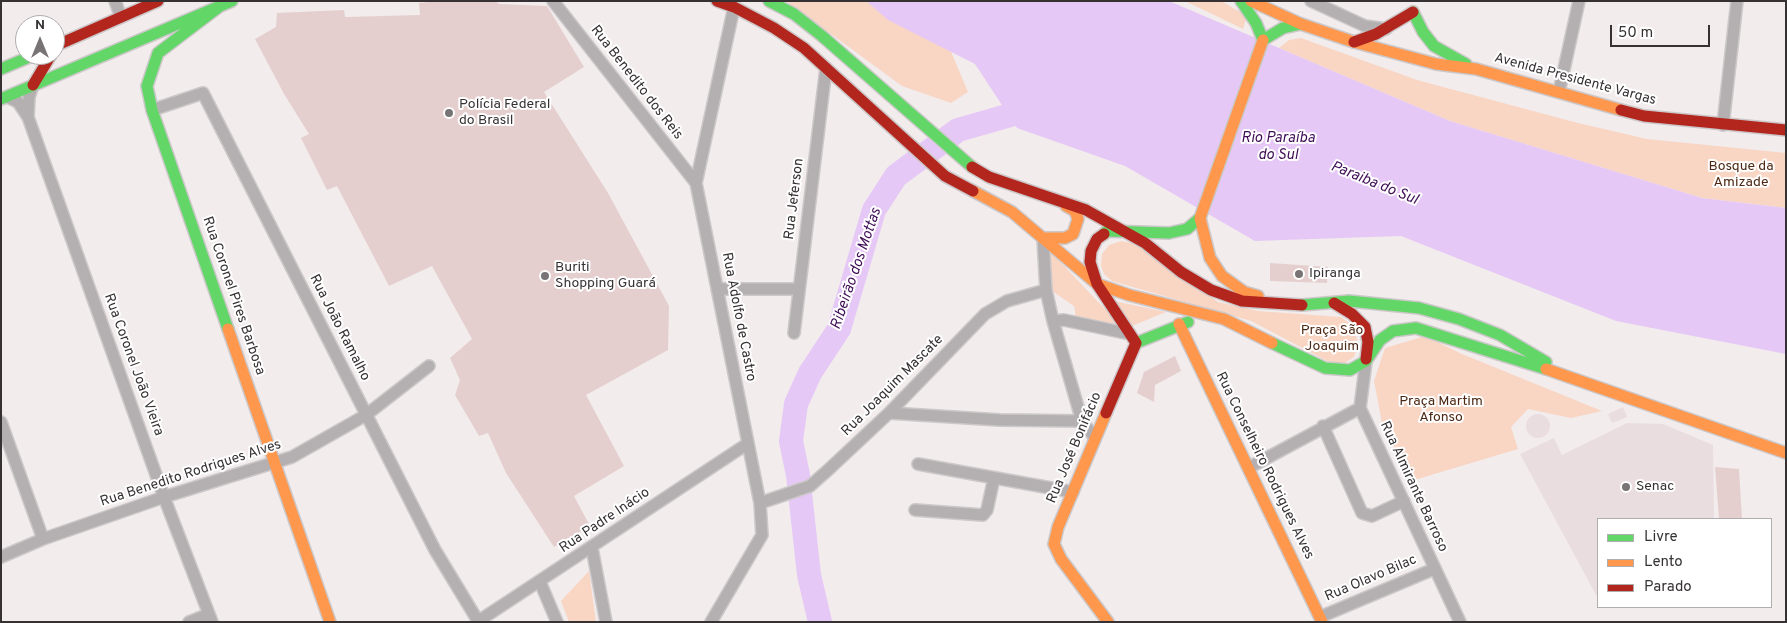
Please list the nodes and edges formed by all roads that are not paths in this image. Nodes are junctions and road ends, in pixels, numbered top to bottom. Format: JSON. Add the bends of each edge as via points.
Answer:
{"nodes":[{"id":1,"x":115,"y":1,"type":"edge"},
{"id":2,"x":158,"y":1,"type":"edge"},
{"id":3,"x":232,"y":1,"type":"edge"},
{"id":4,"x":553,"y":1,"type":"edge"},
{"id":5,"x":717,"y":1,"type":"edge"},
{"id":6,"x":769,"y":1,"type":"edge"},
{"id":7,"x":1241,"y":1,"type":"edge"},
{"id":8,"x":1251,"y":1,"type":"edge"},
{"id":9,"x":1311,"y":1,"type":"edge"},
{"id":10,"x":1579,"y":1,"type":"edge"},
{"id":11,"x":1737,"y":1,"type":"edge"},
{"id":12,"x":220,"y":6,"type":"junction"},
{"id":13,"x":734,"y":7,"type":"junction"},
{"id":14,"x":1415,"y":7,"type":"edge"},
{"id":15,"x":121,"y":17,"type":"junction"},
{"id":16,"x":1301,"y":24,"type":"junction"},
{"id":17,"x":1386,"y":29,"type":"junction"},
{"id":18,"x":65,"y":41,"type":"edge"},
{"id":19,"x":1354,"y":42,"type":"junction"},
{"id":20,"x":1263,"y":43,"type":"junction"},
{"id":21,"x":15,"y":63,"type":"edge"},
{"id":22,"x":45,"y":65,"type":"edge"},
{"id":23,"x":826,"y":68,"type":"junction"},
{"id":24,"x":1,"y":69,"type":"edge"},
{"id":25,"x":1476,"y":69,"type":"junction"},
{"id":26,"x":32,"y":85,"type":"junction"},
{"id":27,"x":1559,"y":92,"type":"junction"},
{"id":28,"x":4,"y":98,"type":"edge"},
{"id":29,"x":152,"y":110,"type":"junction"},
{"id":30,"x":28,"y":117,"type":"junction"},
{"id":31,"x":1723,"y":125,"type":"junction"},
{"id":32,"x":1786,"y":130,"type":"edge"},
{"id":33,"x":696,"y":183,"type":"junction"},
{"id":34,"x":1047,"y":197,"type":"junction"},
{"id":35,"x":1201,"y":216,"type":"junction"},
{"id":36,"x":1121,"y":230,"type":"junction"},
{"id":37,"x":1043,"y":238,"type":"junction"},
{"id":38,"x":1097,"y":284,"type":"junction"},
{"id":39,"x":717,"y":289,"type":"junction"},
{"id":40,"x":799,"y":289,"type":"junction"},
{"id":41,"x":1046,"y":290,"type":"junction"},
{"id":42,"x":1280,"y":303,"type":"junction"},
{"id":43,"x":1334,"y":303,"type":"junction"},
{"id":44,"x":1210,"y":316,"type":"junction"},
{"id":45,"x":1053,"y":321,"type":"junction"},
{"id":46,"x":1179,"y":324,"type":"junction"},
{"id":47,"x":794,"y":333,"type":"dead end"},
{"id":48,"x":1133,"y":338,"type":"junction"},
{"id":49,"x":1366,"y":361,"type":"junction"},
{"id":50,"x":429,"y":366,"type":"dead end"},
{"id":51,"x":1573,"y":378,"type":"junction"},
{"id":52,"x":1360,"y":408,"type":"junction"},
{"id":53,"x":889,"y":413,"type":"junction"},
{"id":54,"x":366,"y":415,"type":"junction"},
{"id":55,"x":1082,"y":421,"type":"junction"},
{"id":56,"x":1,"y":422,"type":"edge"},
{"id":57,"x":1323,"y":426,"type":"junction"},
{"id":58,"x":1095,"y":438,"type":"junction"},
{"id":59,"x":747,"y":444,"type":"junction"},
{"id":60,"x":1786,"y":453,"type":"edge"},
{"id":61,"x":276,"y":464,"type":"junction"},
{"id":62,"x":918,"y":464,"type":"dead end"},
{"id":63,"x":1250,"y":468,"type":"junction"},
{"id":64,"x":994,"y":478,"type":"junction"},
{"id":65,"x":1073,"y":492,"type":"junction"},
{"id":66,"x":164,"y":497,"type":"junction"},
{"id":67,"x":1404,"y":501,"type":"junction"},
{"id":68,"x":760,"y":503,"type":"junction"},
{"id":69,"x":915,"y":510,"type":"dead end"},
{"id":70,"x":43,"y":539,"type":"junction"},
{"id":71,"x":592,"y":548,"type":"junction"},
{"id":72,"x":1,"y":557,"type":"edge"},
{"id":73,"x":1434,"y":568,"type":"junction"},
{"id":74,"x":540,"y":582,"type":"junction"},
{"id":75,"x":210,"y":618,"type":"edge"},
{"id":76,"x":1321,"y":619,"type":"edge"},
{"id":77,"x":190,"y":622,"type":"edge"},
{"id":78,"x":330,"y":622,"type":"edge"},
{"id":79,"x":478,"y":622,"type":"edge"},
{"id":80,"x":557,"y":622,"type":"edge"},
{"id":81,"x":606,"y":622,"type":"edge"},
{"id":82,"x":711,"y":622,"type":"edge"},
{"id":83,"x":1108,"y":622,"type":"edge"},
{"id":84,"x":1460,"y":622,"type":"edge"}],
"edges":[{"from":1,"to":15,"type":"street"},
{"from":2,"to":15,"type":"street"},
{"from":3,"to":12,"type":"street"},
{"from":4,"to":33,"type":"street","name":"Rua Benedito dos Reis"},
{"from":5,"to":13,"type":"street"},
{"from":6,"to":34,"type":"street","via":[[794,14],[822,36],[966,163],[989,177]]},
{"from":7,"to":20,"type":"street","via":[[1256,23]]},
{"from":8,"to":16,"type":"street","name":"Avenida Presidente Vargas"},
{"from":9,"to":17,"type":"street","via":[[1365,26]]},
{"from":10,"to":27,"type":"street"},
{"from":11,"to":31,"type":"street"},
{"from":12,"to":26,"type":"street"},
{"from":12,"to":29,"type":"street","name":"Rua Coronel Pires Barbosa","via":[[158,53],[147,86]]},
{"from":13,"to":23,"type":"street","via":[[774,28]]},
{"from":13,"to":33,"type":"street","name":"Rua Adolfo de Castro"},
{"from":14,"to":17,"type":"street"},
{"from":14,"to":25,"type":"street","name":"Avenida Presidente Vargas","via":[[1423,32],[1434,46]]},
{"from":15,"to":18,"type":"street"},
{"from":16,"to":19,"type":"street","name":"Avenida Presidente Vargas"},
{"from":16,"to":20,"type":"street","via":[[1283,28]]},
{"from":17,"to":19,"type":"street"},
{"from":19,"to":25,"type":"street","name":"Avenida Presidente Vargas","via":[[1436,64]]},
{"from":20,"to":35,"type":"street"},
{"from":21,"to":24,"type":"street"},
{"from":22,"to":26,"type":"street"},
{"from":23,"to":37,"type":"street","via":[[945,176],[1012,212]]},
{"from":23,"to":40,"type":"street","name":"Rua Jeferson"},
{"from":25,"to":27,"type":"street","name":"Avenida Presidente Vargas"},
{"from":26,"to":28,"type":"street"},
{"from":26,"to":30,"type":"street"},
{"from":27,"to":31,"type":"street","name":"Avenida Presidente Vargas","via":[[1644,116]]},
{"from":28,"to":30,"type":"street","via":[[18,102]]},
{"from":29,"to":54,"type":"street","name":"Rua João Ramalho","via":[[203,93]]},
{"from":29,"to":61,"type":"street","name":"Rua Coronel Pires Barbosa"},
{"from":30,"to":66,"type":"street","name":"Rua Coronel João Vieira"},
{"from":31,"to":32,"type":"street","name":"Avenida Presidente Vargas"},
{"from":33,"to":39,"type":"street","name":"Rua Adolfo de Castro"},
{"from":34,"to":36,"type":"street","via":[[1086,210]]},
{"from":34,"to":37,"type":"street","via":[[1075,211],[1078,219],[1073,234],[1065,238]]},
{"from":35,"to":36,"type":"street","via":[[1187,229],[1169,233]]},
{"from":35,"to":42,"type":"street","via":[[1210,258],[1222,276],[1244,292]]},
{"from":36,"to":38,"type":"street","via":[[1108,232],[1097,239],[1090,262]]},
{"from":36,"to":42,"type":"street","via":[[1211,290],[1242,301]]},
{"from":37,"to":38,"type":"street"},
{"from":37,"to":41,"type":"street"},
{"from":38,"to":44,"type":"street"},
{"from":38,"to":48,"type":"street"},
{"from":39,"to":40,"type":"street"},
{"from":39,"to":59,"type":"street","name":"Rua Adolfo de Castro"},
{"from":40,"to":47,"type":"street","name":"Rua Jeferson"},
{"from":41,"to":45,"type":"street"},
{"from":41,"to":53,"type":"street","name":"Rua Joaquim Mascate","via":[[1007,301],[985,314]]},
{"from":42,"to":43,"type":"street"},
{"from":43,"to":49,"type":"street","via":[[1365,327],[1368,342]]},
{"from":43,"to":51,"type":"street","via":[[1349,301],[1419,308],[1459,319],[1500,335]]},
{"from":44,"to":46,"type":"street"},
{"from":44,"to":49,"type":"street","via":[[1224,319],[1325,368],[1350,370]]},
{"from":45,"to":48,"type":"street","via":[[1064,320]]},
{"from":45,"to":55,"type":"street"},
{"from":46,"to":48,"type":"street"},
{"from":46,"to":63,"type":"street","name":"Rua Conselheiro Rodrigues Alves"},
{"from":48,"to":58,"type":"street","name":"Rua José Bonifácio"},
{"from":49,"to":51,"type":"street","via":[[1380,340],[1394,330],[1416,328]]},
{"from":49,"to":52,"type":"street"},
{"from":50,"to":54,"type":"street","name":"Rua Benedito Rodrigues Alves"},
{"from":51,"to":60,"type":"street"},
{"from":52,"to":57,"type":"street"},
{"from":52,"to":67,"type":"street","name":"Rua Almirante Barroso"},
{"from":53,"to":55,"type":"street"},
{"from":53,"to":68,"type":"street","name":"Rua Joaquim Mascate","via":[[810,486]]},
{"from":54,"to":61,"type":"street","name":"Rua Benedito Rodrigues Alves"},
{"from":54,"to":79,"type":"street","name":"Rua João Ramalho","via":[[435,550]]},
{"from":55,"to":58,"type":"street"},
{"from":56,"to":70,"type":"street"},
{"from":57,"to":63,"type":"street"},
{"from":57,"to":67,"type":"street","via":[[1362,513],[1372,516]]},
{"from":58,"to":65,"type":"street","name":"Rua José Bonifácio"},
{"from":59,"to":68,"type":"street","name":"Rua Adolfo de Castro"},
{"from":59,"to":71,"type":"street","name":"Rua Padre Inácio"},
{"from":61,"to":66,"type":"street","name":"Rua Benedito Rodrigues Alves"},
{"from":61,"to":78,"type":"street","name":"Rua Coronel Pires Barbosa"},
{"from":62,"to":64,"type":"street"},
{"from":63,"to":76,"type":"street","name":"Rua Conselheiro Rodrigues Alves"},
{"from":64,"to":65,"type":"street"},
{"from":64,"to":69,"type":"street","via":[[983,515]]},
{"from":65,"to":83,"type":"street","name":"Rua José Bonifácio","via":[[1054,544],[1061,559]]},
{"from":66,"to":70,"type":"street","name":"Rua Benedito Rodrigues Alves"},
{"from":66,"to":75,"type":"street","name":"Rua Coronel João Vieira"},
{"from":67,"to":73,"type":"street","name":"Rua Almirante Barroso"},
{"from":68,"to":82,"type":"street","name":"Rua Adolfo de Castro","via":[[762,535]]},
{"from":70,"to":72,"type":"street","name":"Rua Benedito Rodrigues Alves"},
{"from":71,"to":74,"type":"street","name":"Rua Padre Inácio"},
{"from":71,"to":81,"type":"street"},
{"from":73,"to":76,"type":"street","name":"Rua Olavo Bilac"},
{"from":73,"to":84,"type":"street","name":"Rua Almirante Barroso"},
{"from":74,"to":79,"type":"street","name":"Rua Padre Inácio"},
{"from":74,"to":80,"type":"street"},
{"from":75,"to":77,"type":"street"}]}
